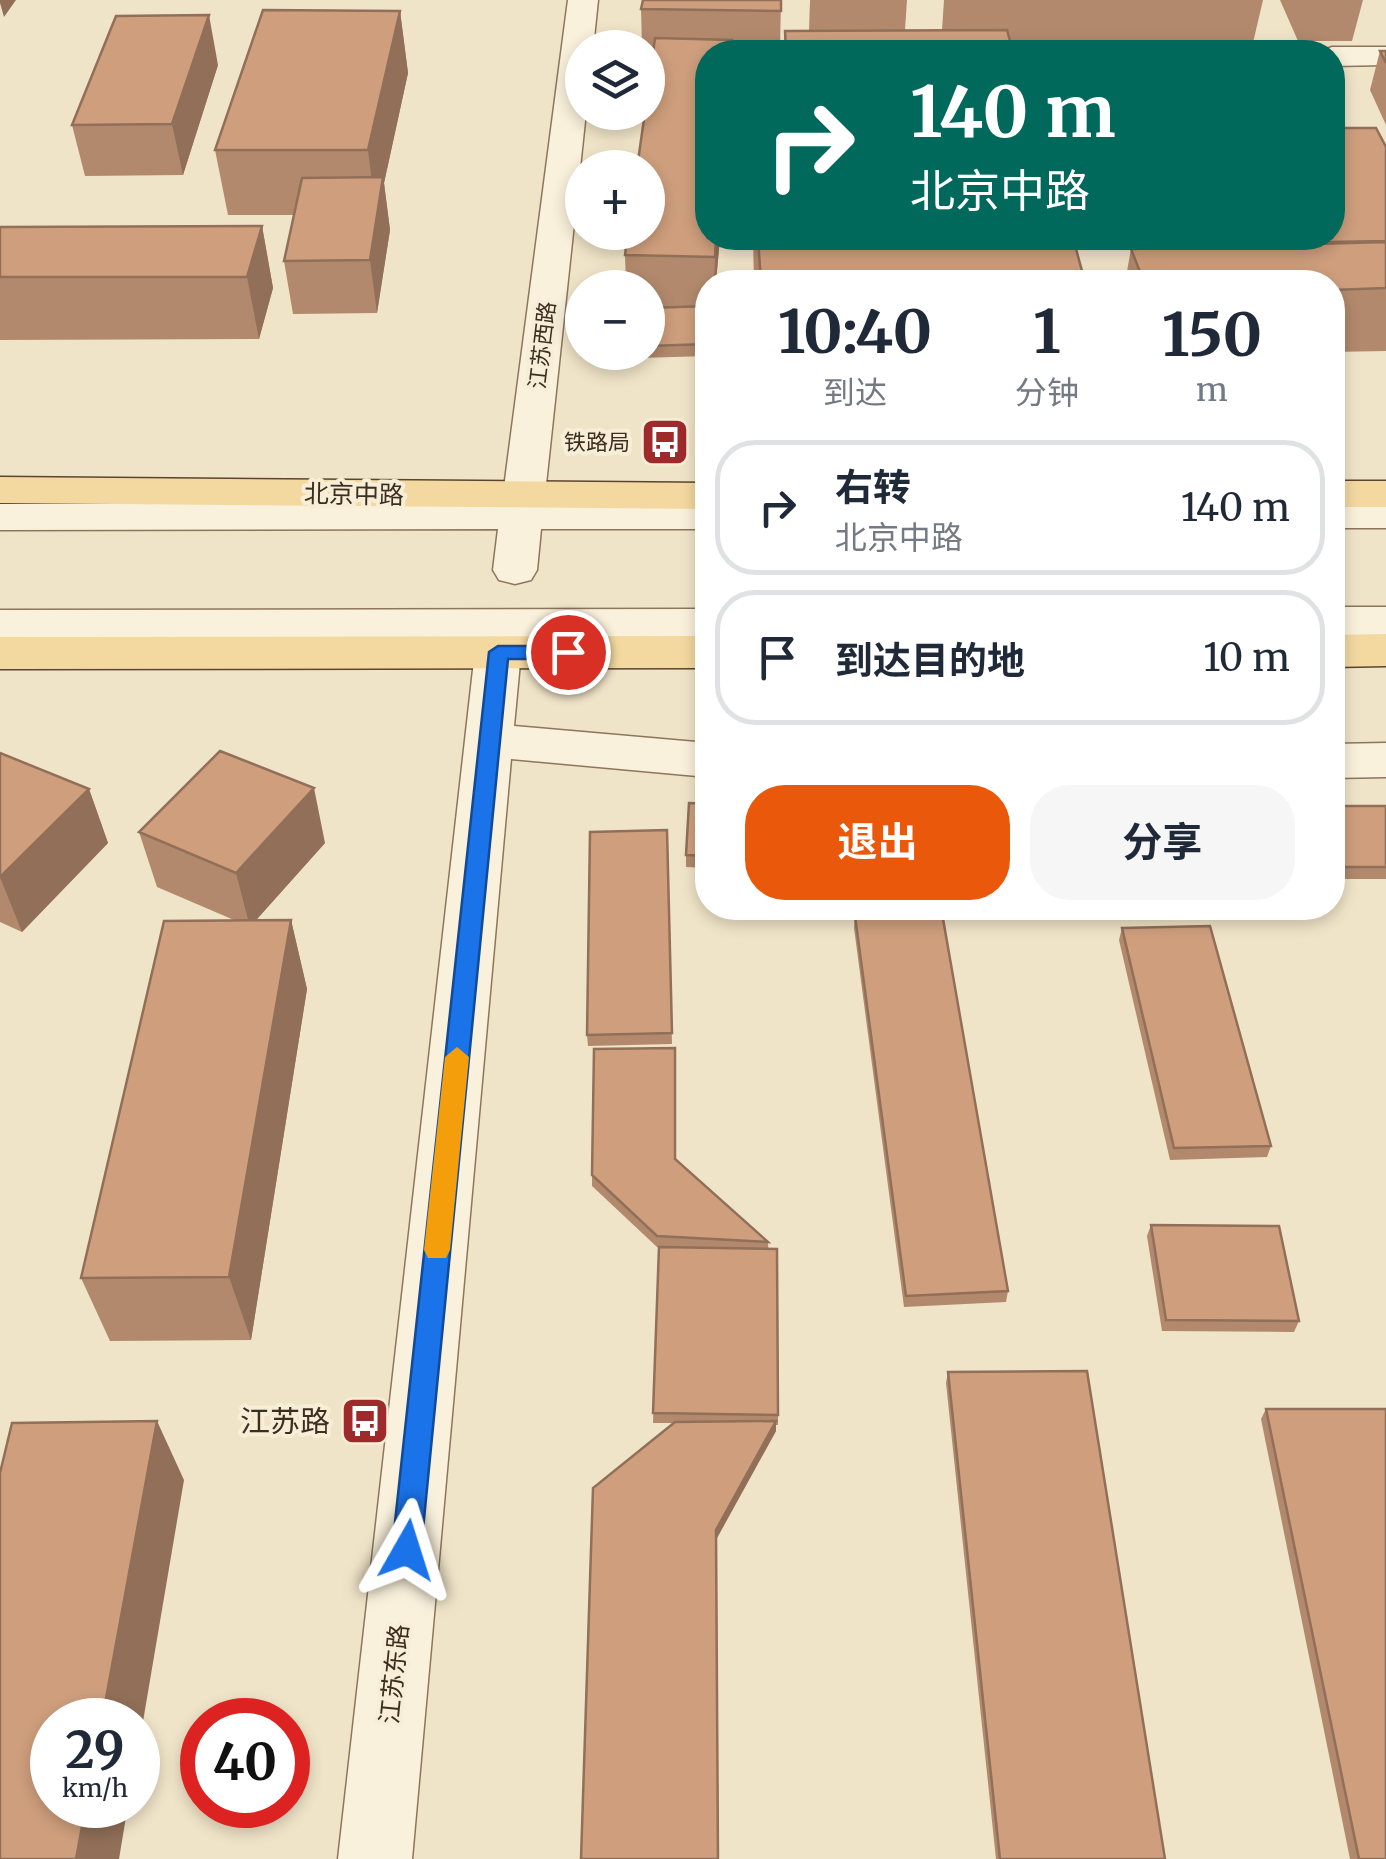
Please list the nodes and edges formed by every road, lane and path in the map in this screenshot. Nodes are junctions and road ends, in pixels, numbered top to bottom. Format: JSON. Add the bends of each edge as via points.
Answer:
{"nodes":[{"id":1,"x":583,"y":0,"type":"edge"},
{"id":2,"x":581,"y":30,"type":"edge"},
{"id":3,"x":1345,"y":56,"type":"edge"},
{"id":4,"x":1386,"y":56,"type":"edge"},
{"id":5,"x":570,"y":130,"type":"edge"},
{"id":6,"x":0,"y":490,"type":"edge"},
{"id":7,"x":1345,"y":494,"type":"edge"},
{"id":8,"x":1386,"y":494,"type":"edge"},
{"id":9,"x":695,"y":497,"type":"edge"},
{"id":10,"x":522,"y":506,"type":"junction"},
{"id":11,"x":695,"y":515,"type":"edge"},
{"id":12,"x":1345,"y":515,"type":"edge"},
{"id":13,"x":1386,"y":515,"type":"edge"},
{"id":14,"x":0,"y":517,"type":"edge"},
{"id":15,"x":515,"y":570,"type":"dead end"},
{"id":16,"x":1345,"y":622,"type":"edge"},
{"id":17,"x":1386,"y":622,"type":"edge"},
{"id":18,"x":695,"y":624,"type":"edge"},
{"id":19,"x":0,"y":625,"type":"edge"},
{"id":20,"x":1345,"y":650,"type":"edge"},
{"id":21,"x":1386,"y":650,"type":"edge"},
{"id":22,"x":498,"y":652,"type":"junction"},
{"id":23,"x":695,"y":652,"type":"edge"},
{"id":24,"x":0,"y":653,"type":"edge"},
{"id":25,"x":489,"y":740,"type":"junction"},
{"id":26,"x":695,"y":759,"type":"edge"},
{"id":27,"x":1386,"y":760,"type":"edge"},
{"id":28,"x":1345,"y":761,"type":"edge"},
{"id":29,"x":376,"y":1859,"type":"edge"}],
"edges":[{"from":1,"to":2,"type":"street","name":"江苏西路"},
{"from":3,"to":4,"type":"street"},
{"from":5,"to":10,"type":"street","name":"江苏西路"},
{"from":6,"to":10,"type":"main road","name":"北京中路"},
{"from":7,"to":8,"type":"main road"},
{"from":9,"to":10,"type":"main road","name":"北京中路"},
{"from":10,"to":11,"type":"street"},
{"from":10,"to":14,"type":"street"},
{"from":10,"to":15,"type":"street","name":"江苏西路"},
{"from":12,"to":13,"type":"street"},
{"from":16,"to":17,"type":"street"},
{"from":18,"to":19,"type":"street"},
{"from":20,"to":21,"type":"main road"},
{"from":22,"to":23,"type":"main road"},
{"from":22,"to":24,"type":"main road"},
{"from":22,"to":25,"type":"street","name":"江苏东路"},
{"from":25,"to":26,"type":"street"},
{"from":25,"to":29,"type":"street","name":"江苏东路"},
{"from":27,"to":28,"type":"street"}]}
